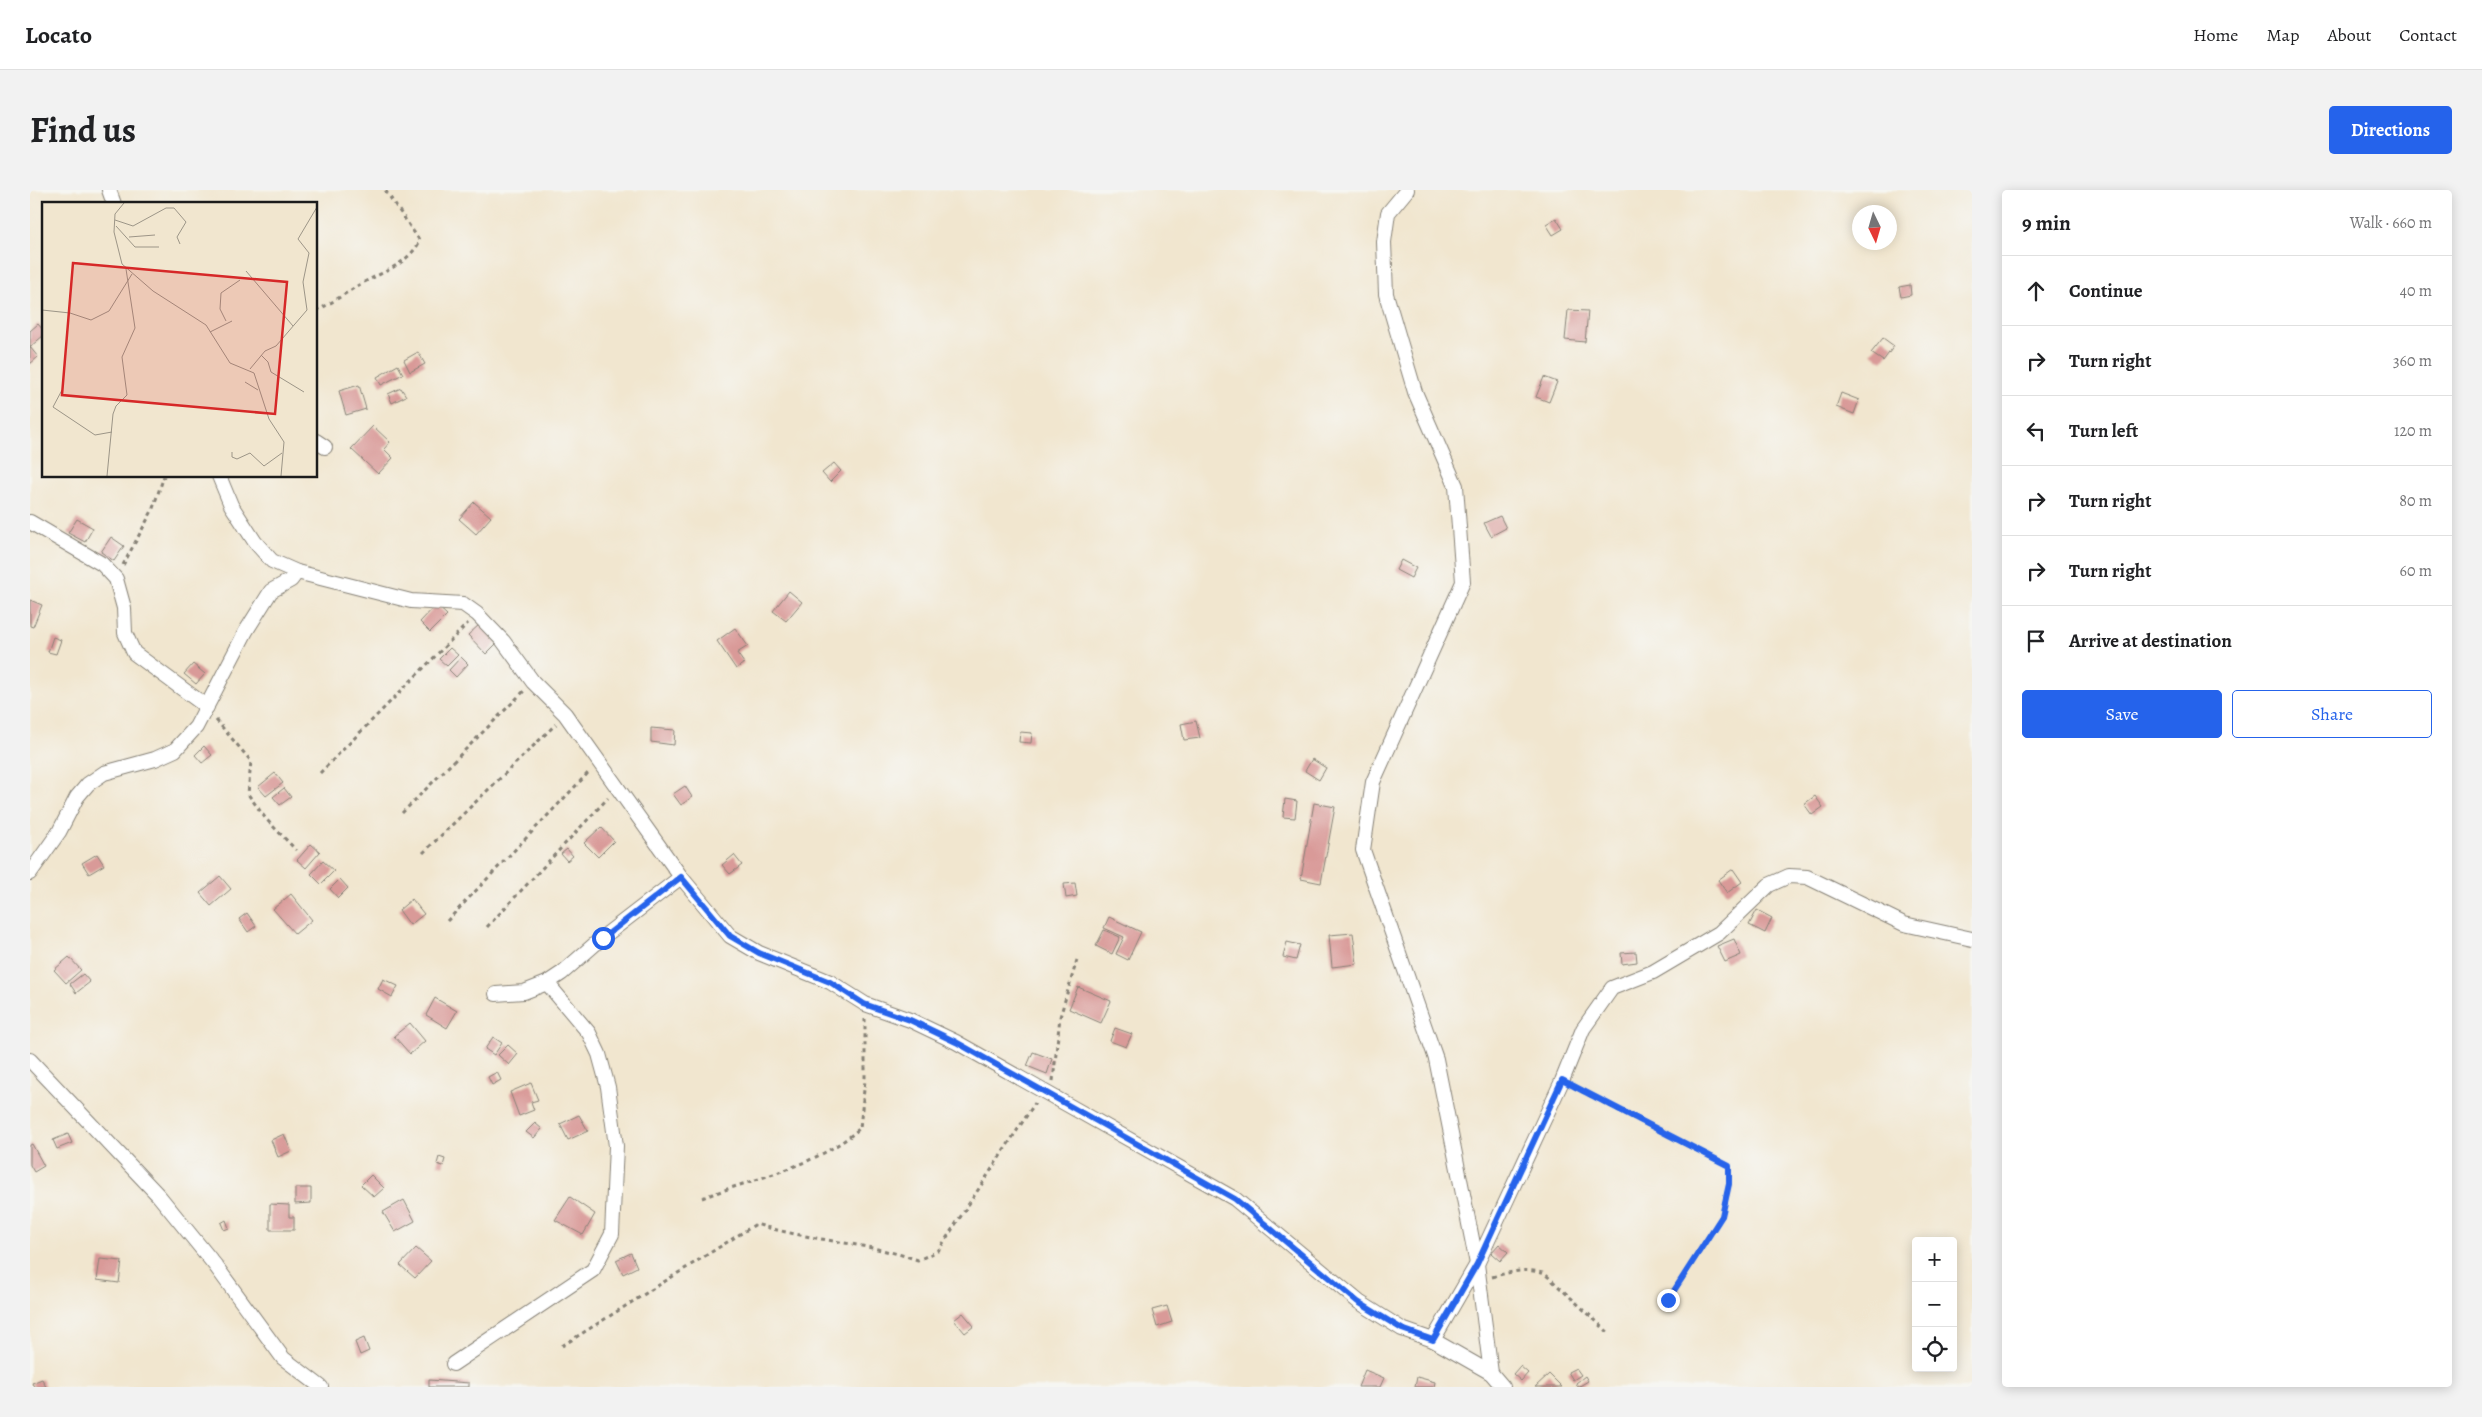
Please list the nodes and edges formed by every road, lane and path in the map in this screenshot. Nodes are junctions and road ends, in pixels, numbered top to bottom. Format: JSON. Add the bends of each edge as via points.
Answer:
{"nodes":[{"id":1,"x":109,"y":190,"type":"edge"},
{"id":2,"x":385,"y":190,"type":"edge"},
{"id":3,"x":1407,"y":190,"type":"edge"},
{"id":4,"x":113,"y":202,"type":"edge"},
{"id":5,"x":318,"y":310,"type":"edge"},
{"id":6,"x":163,"y":478,"type":"edge"},
{"id":7,"x":220,"y":478,"type":"edge"},
{"id":8,"x":30,"y":522,"type":"edge"},
{"id":9,"x":297,"y":572,"type":"junction"},
{"id":10,"x":116,"y":579,"type":"junction"},
{"id":11,"x":477,"y":614,"type":"junction"},
{"id":12,"x":534,"y":682,"type":"junction"},
{"id":13,"x":207,"y":707,"type":"junction"},
{"id":14,"x":565,"y":714,"type":"junction"},
{"id":15,"x":600,"y":760,"type":"junction"},
{"id":16,"x":320,"y":773,"type":"dead end"},
{"id":17,"x":617,"y":789,"type":"junction"},
{"id":18,"x":402,"y":813,"type":"dead end"},
{"id":19,"x":296,"y":850,"type":"dead end"},
{"id":20,"x":423,"y":854,"type":"dead end"},
{"id":21,"x":30,"y":873,"type":"edge"},
{"id":22,"x":681,"y":877,"type":"junction"},
{"id":23,"x":446,"y":921,"type":"dead end"},
{"id":24,"x":488,"y":927,"type":"dead end"},
{"id":25,"x":1972,"y":939,"type":"edge"},
{"id":26,"x":1077,"y":960,"type":"dead end"},
{"id":27,"x":547,"y":983,"type":"junction"},
{"id":28,"x":496,"y":994,"type":"dead end"},
{"id":29,"x":864,"y":1004,"type":"junction"},
{"id":30,"x":30,"y":1060,"type":"edge"},
{"id":31,"x":1562,"y":1080,"type":"junction"},
{"id":32,"x":1047,"y":1092,"type":"junction"},
{"id":33,"x":702,"y":1198,"type":"dead end"},
{"id":34,"x":1477,"y":1264,"type":"junction"},
{"id":35,"x":1479,"y":1280,"type":"junction"},
{"id":36,"x":1668,"y":1300,"type":"dead end"},
{"id":37,"x":1609,"y":1333,"type":"dead end"},
{"id":38,"x":1433,"y":1340,"type":"junction"},
{"id":39,"x":562,"y":1346,"type":"dead end"},
{"id":40,"x":453,"y":1364,"type":"dead end"},
{"id":41,"x":1491,"y":1373,"type":"junction"},
{"id":42,"x":321,"y":1387,"type":"edge"},
{"id":43,"x":1503,"y":1387,"type":"edge"}],
"edges":[{"from":1,"to":4,"type":"street"},
{"from":2,"to":5,"type":"path","via":[[420,241],[415,251],[390,270]]},
{"from":3,"to":34,"type":"street","via":[[1388,213],[1384,242],[1386,294],[1415,392],[1456,486],[1463,582],[1373,782],[1363,850],[1436,1059]]},
{"from":6,"to":10,"type":"path","via":[[152,511]]},
{"from":7,"to":9,"type":"street","via":[[255,542],[272,561]]},
{"from":8,"to":10,"type":"street","via":[[102,564]]},
{"from":9,"to":11,"type":"street","via":[[411,601],[462,604]]},
{"from":9,"to":13,"type":"street","via":[[291,580],[271,591],[246,631]]},
{"from":10,"to":13,"type":"street","via":[[124,608],[125,633],[134,653]]},
{"from":11,"to":12,"type":"street","via":[[503,641]]},
{"from":11,"to":16,"type":"path"},
{"from":12,"to":14,"type":"street"},
{"from":12,"to":18,"type":"path"},
{"from":13,"to":19,"type":"path","via":[[251,761],[248,794],[266,819]]},
{"from":13,"to":21,"type":"street","via":[[196,727],[175,750],[104,773],[88,784]]},
{"from":14,"to":15,"type":"street"},
{"from":14,"to":20,"type":"path"},
{"from":15,"to":17,"type":"street"},
{"from":15,"to":23,"type":"path"},
{"from":17,"to":22,"type":"street"},
{"from":17,"to":24,"type":"path"},
{"from":22,"to":27,"type":"street"},
{"from":22,"to":29,"type":"street","via":[[730,936],[759,953],[830,982]]},
{"from":25,"to":31,"type":"street","via":[[1904,924],[1807,877],[1789,876],[1768,885],[1719,932],[1653,972],[1612,988],[1583,1029]]},
{"from":26,"to":32,"type":"path","via":[[1060,1017]]},
{"from":27,"to":28,"type":"street","via":[[524,992]]},
{"from":27,"to":40,"type":"street","via":[[589,1033],[608,1087],[616,1146],[612,1234],[593,1270]]},
{"from":29,"to":32,"type":"street","via":[[918,1024]]},
{"from":29,"to":33,"type":"path","via":[[865,1080],[860,1128],[845,1141],[796,1165]]},
{"from":30,"to":42,"type":"street","via":[[159,1196],[215,1265],[283,1358]]},
{"from":31,"to":34,"type":"street"},
{"from":31,"to":36,"type":"path","via":[[1729,1166],[1722,1216]]},
{"from":32,"to":38,"type":"street","via":[[1235,1199],[1358,1302],[1402,1329]]},
{"from":32,"to":39,"type":"path","via":[[938,1251],[918,1260],[891,1250],[788,1234],[756,1224]]},
{"from":34,"to":35,"type":"street"},
{"from":34,"to":38,"type":"street"},
{"from":35,"to":37,"type":"path","via":[[1522,1270],[1545,1274]]},
{"from":35,"to":41,"type":"street"},
{"from":38,"to":41,"type":"street"},
{"from":41,"to":43,"type":"street"}]}
